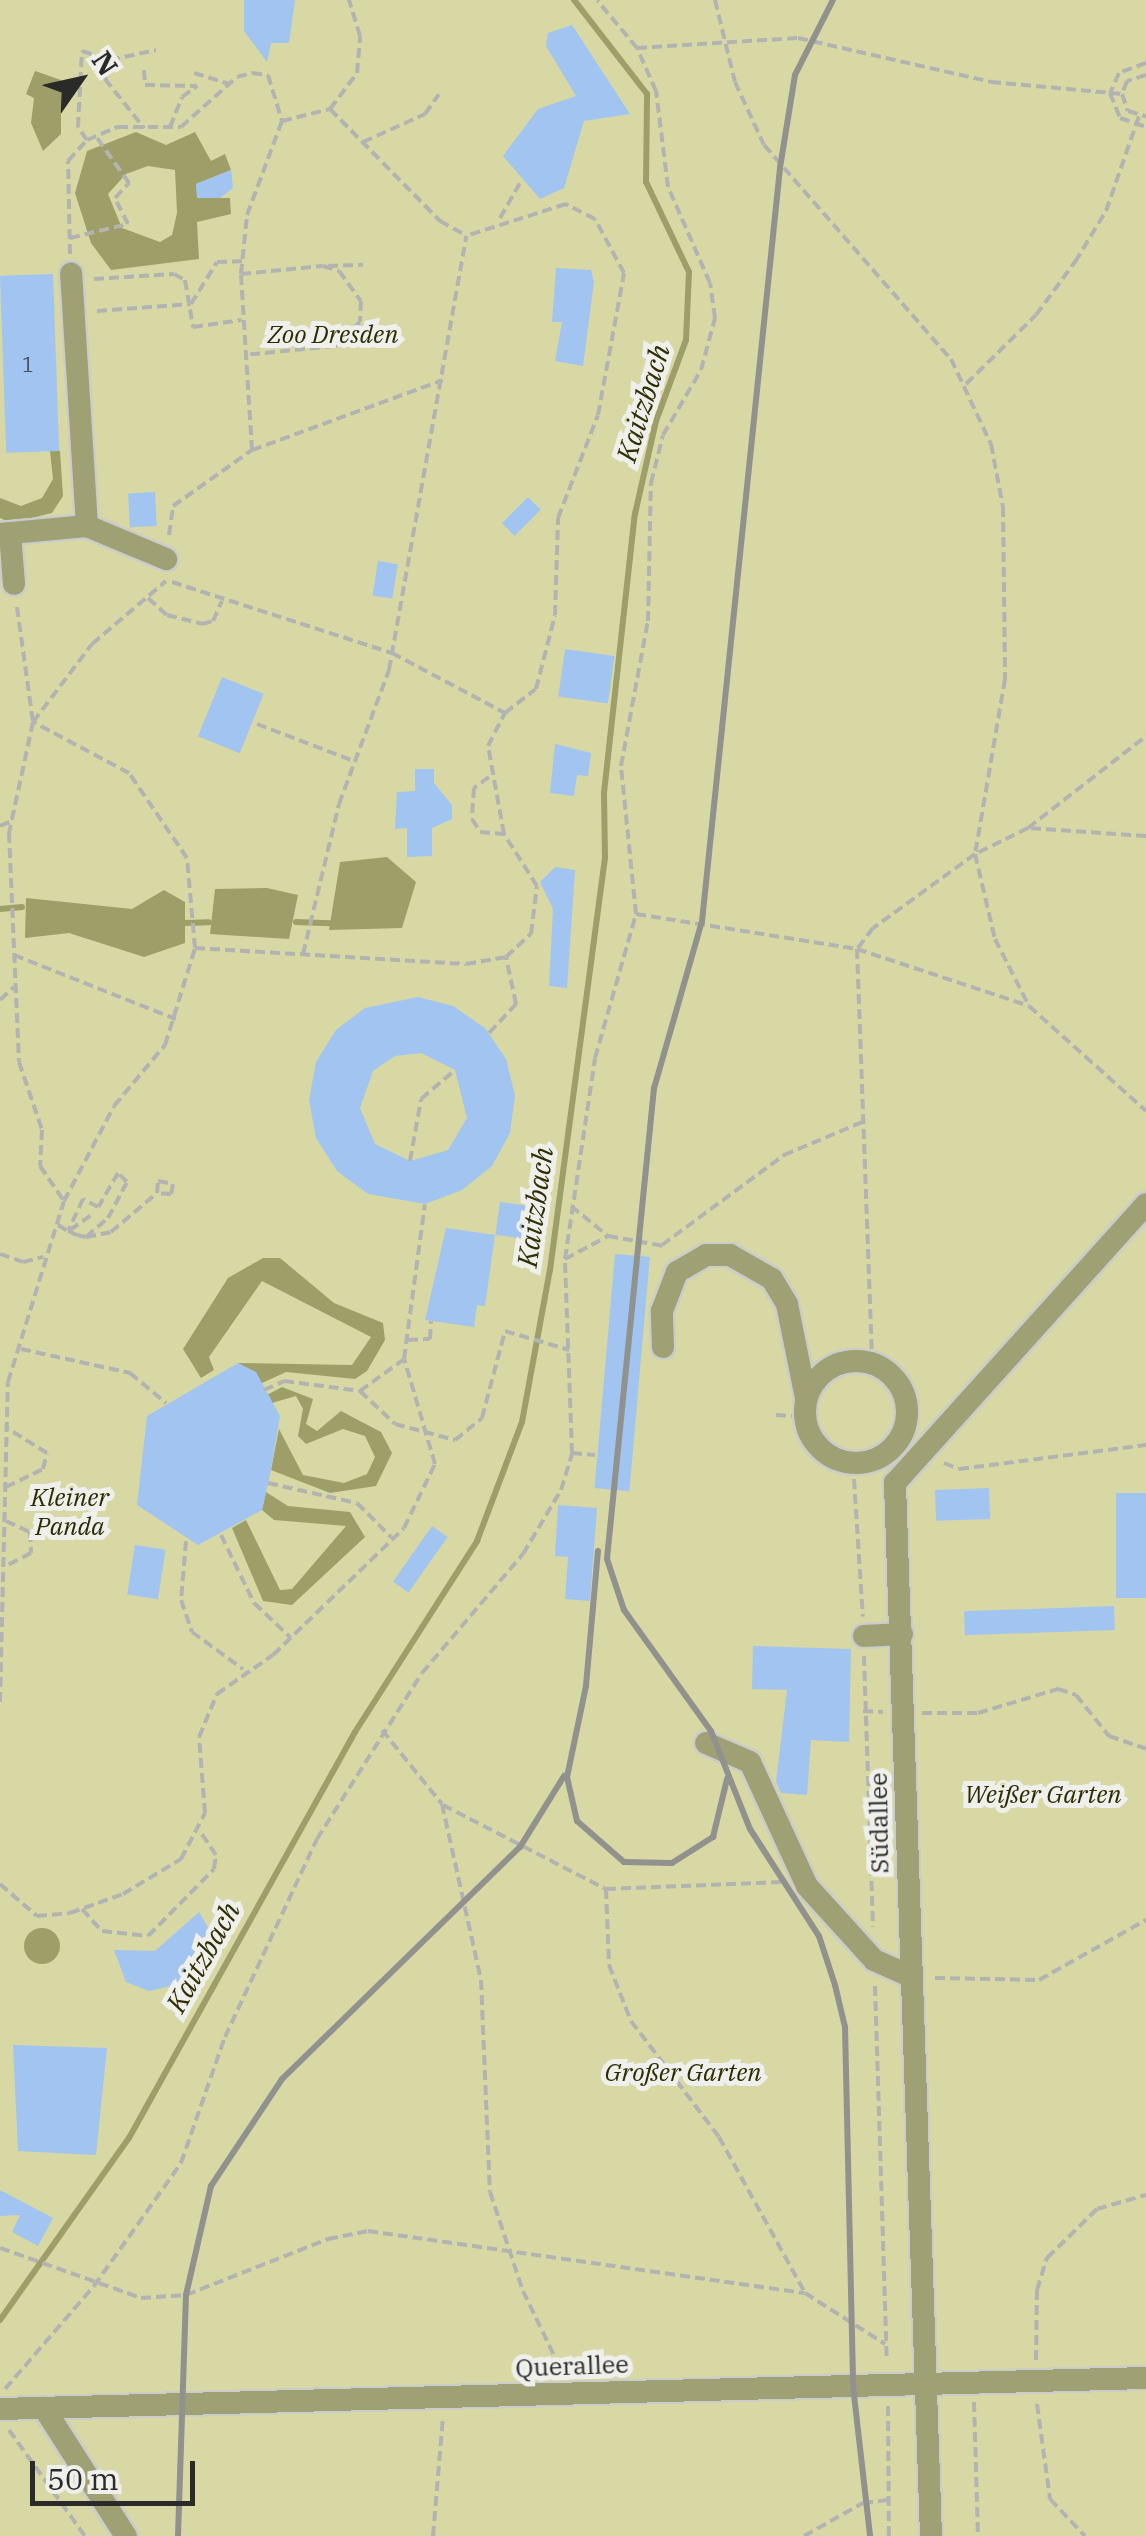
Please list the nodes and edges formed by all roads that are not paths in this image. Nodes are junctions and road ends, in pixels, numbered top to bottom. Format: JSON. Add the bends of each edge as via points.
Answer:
{"nodes":[{"id":1,"x":71,"y":278,"type":"road end"},
{"id":2,"x":87,"y":526,"type":"junction"},
{"id":3,"x":5,"y":533,"type":"edge"},
{"id":4,"x":167,"y":569,"type":"road end"},
{"id":5,"x":14,"y":584,"type":"road end"},
{"id":6,"x":1146,"y":1204,"type":"edge"},
{"id":7,"x":663,"y":1347,"type":"dead end"},
{"id":8,"x":806,"y":1398,"type":"junction"},
{"id":9,"x":900,"y":1440,"type":"junction"},
{"id":10,"x":920,"y":1455,"type":"junction"},
{"id":11,"x":902,"y":1634,"type":"junction"},
{"id":12,"x":864,"y":1636,"type":"dead end"},
{"id":13,"x":706,"y":1743,"type":"dead end"},
{"id":14,"x":910,"y":1976,"type":"junction"},
{"id":15,"x":1146,"y":2378,"type":"edge"},
{"id":16,"x":927,"y":2384,"type":"junction"},
{"id":17,"x":44,"y":2408,"type":"junction"},
{"id":18,"x":0,"y":2409,"type":"edge"},
{"id":19,"x":126,"y":2536,"type":"edge"},
{"id":20,"x":931,"y":2536,"type":"edge"}],
"edges":[{"from":1,"to":2,"type":"street"},
{"from":2,"to":3,"type":"street"},
{"from":2,"to":4,"type":"street"},
{"from":3,"to":5,"type":"street"},
{"from":6,"to":10,"type":"street","name":"Südallee"},
{"from":7,"to":8,"type":"street","via":[[668,1291],[690,1260],[730,1255],[772,1278],[787,1304]]},
{"from":8,"to":9,"type":"street","via":[[810,1434],[836,1460],[866,1462]]},
{"from":8,"to":9,"type":"street","via":[[824,1371],[872,1363],[905,1395]]},
{"from":9,"to":10,"type":"street"},
{"from":10,"to":11,"type":"street","name":"Südallee","via":[[895,1484]]},
{"from":11,"to":12,"type":"street"},
{"from":11,"to":14,"type":"street","name":"Südallee"},
{"from":13,"to":14,"type":"street","via":[[735,1752],[761,1777],[807,1886],[874,1960]]},
{"from":14,"to":16,"type":"street","name":"Südallee"},
{"from":15,"to":16,"type":"street","name":"Querallee"},
{"from":16,"to":17,"type":"street","name":"Querallee"},
{"from":16,"to":20,"type":"street","name":"Südallee"},
{"from":17,"to":18,"type":"street","name":"Querallee"},
{"from":17,"to":19,"type":"street"}]}
